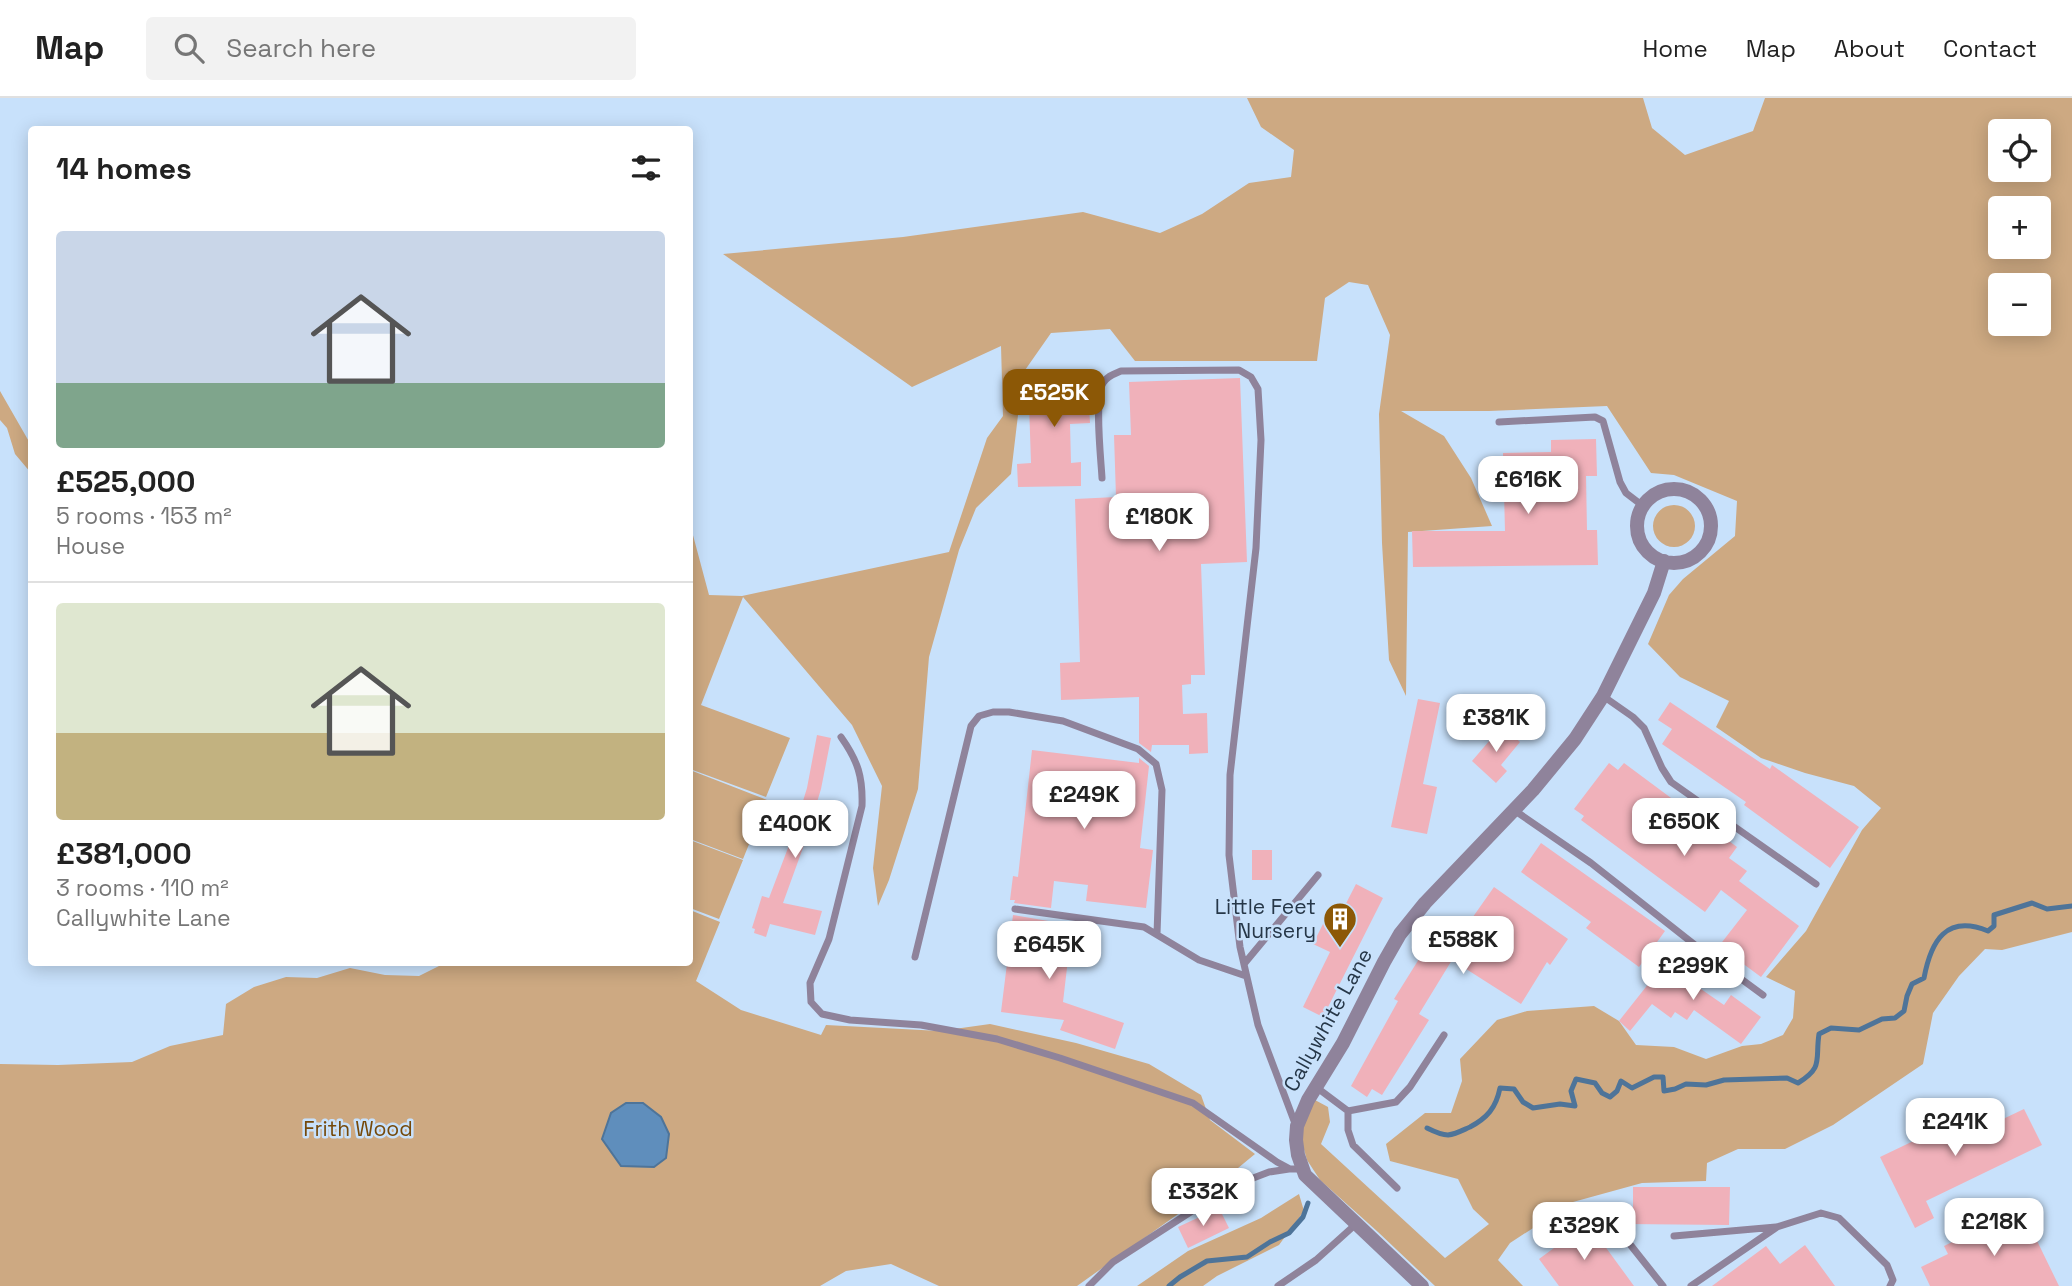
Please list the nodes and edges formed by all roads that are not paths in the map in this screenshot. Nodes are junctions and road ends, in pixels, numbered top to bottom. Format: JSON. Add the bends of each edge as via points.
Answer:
{"nodes":[{"id":1,"x":1499,"y":422,"type":"dead end"},
{"id":2,"x":1102,"y":478,"type":"dead end"},
{"id":3,"x":1643,"y":506,"type":"junction"},
{"id":4,"x":1664,"y":561,"type":"junction"},
{"id":5,"x":1603,"y":696,"type":"junction"},
{"id":6,"x":841,"y":737,"type":"dead end"},
{"id":7,"x":1514,"y":810,"type":"junction"},
{"id":8,"x":1318,"y":876,"type":"dead end"},
{"id":9,"x":1816,"y":884,"type":"dead end"},
{"id":10,"x":1015,"y":909,"type":"dead end"},
{"id":11,"x":1157,"y":934,"type":"junction"},
{"id":12,"x":915,"y":957,"type":"dead end"},
{"id":13,"x":1244,"y":964,"type":"junction"},
{"id":14,"x":1246,"y":976,"type":"junction"},
{"id":15,"x":1763,"y":995,"type":"dead end"},
{"id":16,"x":1444,"y":1035,"type":"dead end"},
{"id":17,"x":1316,"y":1086,"type":"junction"},
{"id":18,"x":1348,"y":1111,"type":"junction"},
{"id":19,"x":1297,"y":1126,"type":"junction"},
{"id":20,"x":1296,"y":1169,"type":"junction"},
{"id":21,"x":1396,"y":1188,"type":"dead end"},
{"id":22,"x":1356,"y":1224,"type":"junction"},
{"id":23,"x":1777,"y":1227,"type":"junction"},
{"id":24,"x":1621,"y":1233,"type":"dead end"},
{"id":25,"x":1674,"y":1236,"type":"dead end"},
{"id":26,"x":1089,"y":1286,"type":"edge"},
{"id":27,"x":1278,"y":1286,"type":"edge"},
{"id":28,"x":1422,"y":1286,"type":"edge"},
{"id":29,"x":1663,"y":1286,"type":"edge"},
{"id":30,"x":1691,"y":1286,"type":"edge"},
{"id":31,"x":1890,"y":1286,"type":"edge"}],
"edges":[{"from":1,"to":3,"type":"lane","via":[[1595,417],[1603,421],[1620,482]]},
{"from":2,"to":13,"type":"lane","via":[[1099,409],[1101,386],[1108,376],[1121,371],[1239,370],[1251,377],[1258,389],[1261,440],[1256,548],[1230,775],[1229,855]]},
{"from":3,"to":4,"type":"street","via":[[1637,522],[1642,545]]},
{"from":3,"to":4,"type":"street","via":[[1656,493],[1679,489],[1701,500],[1708,511],[1711,523],[1705,547],[1685,561]]},
{"from":4,"to":5,"type":"street","name":"Callywhite Lane","via":[[1654,593]]},
{"from":5,"to":7,"type":"street","name":"Callywhite Lane","via":[[1575,739]]},
{"from":5,"to":9,"type":"lane","via":[[1644,728],[1671,782]]},
{"from":6,"to":20,"type":"lane","via":[[855,758],[863,785],[862,806],[829,939],[810,983],[811,1002],[822,1014],[997,1039],[1060,1058],[1193,1103],[1277,1163]]},
{"from":7,"to":15,"type":"lane"},
{"from":7,"to":17,"type":"street","name":"Callywhite Lane","via":[[1400,934]]},
{"from":8,"to":13,"type":"lane"},
{"from":10,"to":11,"type":"lane","via":[[1144,927]]},
{"from":11,"to":12,"type":"lane","via":[[1162,790],[1156,764],[1138,749],[1063,722],[993,712],[979,716],[971,726]]},
{"from":11,"to":14,"type":"lane","via":[[1199,960]]},
{"from":13,"to":14,"type":"lane"},
{"from":14,"to":19,"type":"lane","via":[[1258,1025]]},
{"from":16,"to":18,"type":"lane","via":[[1396,1102]]},
{"from":17,"to":18,"type":"lane"},
{"from":17,"to":19,"type":"street","name":"Callywhite Lane"},
{"from":18,"to":21,"type":"lane","via":[[1353,1145]]},
{"from":19,"to":20,"type":"street","name":"Callywhite Lane"},
{"from":20,"to":22,"type":"street"},
{"from":20,"to":26,"type":"lane","via":[[1269,1172],[1206,1202],[1113,1262]]},
{"from":22,"to":27,"type":"lane"},
{"from":22,"to":28,"type":"street"},
{"from":23,"to":25,"type":"lane"},
{"from":23,"to":30,"type":"lane"},
{"from":23,"to":31,"type":"lane","via":[[1821,1213],[1839,1218],[1887,1265],[1893,1280]]},
{"from":24,"to":29,"type":"lane"}]}
